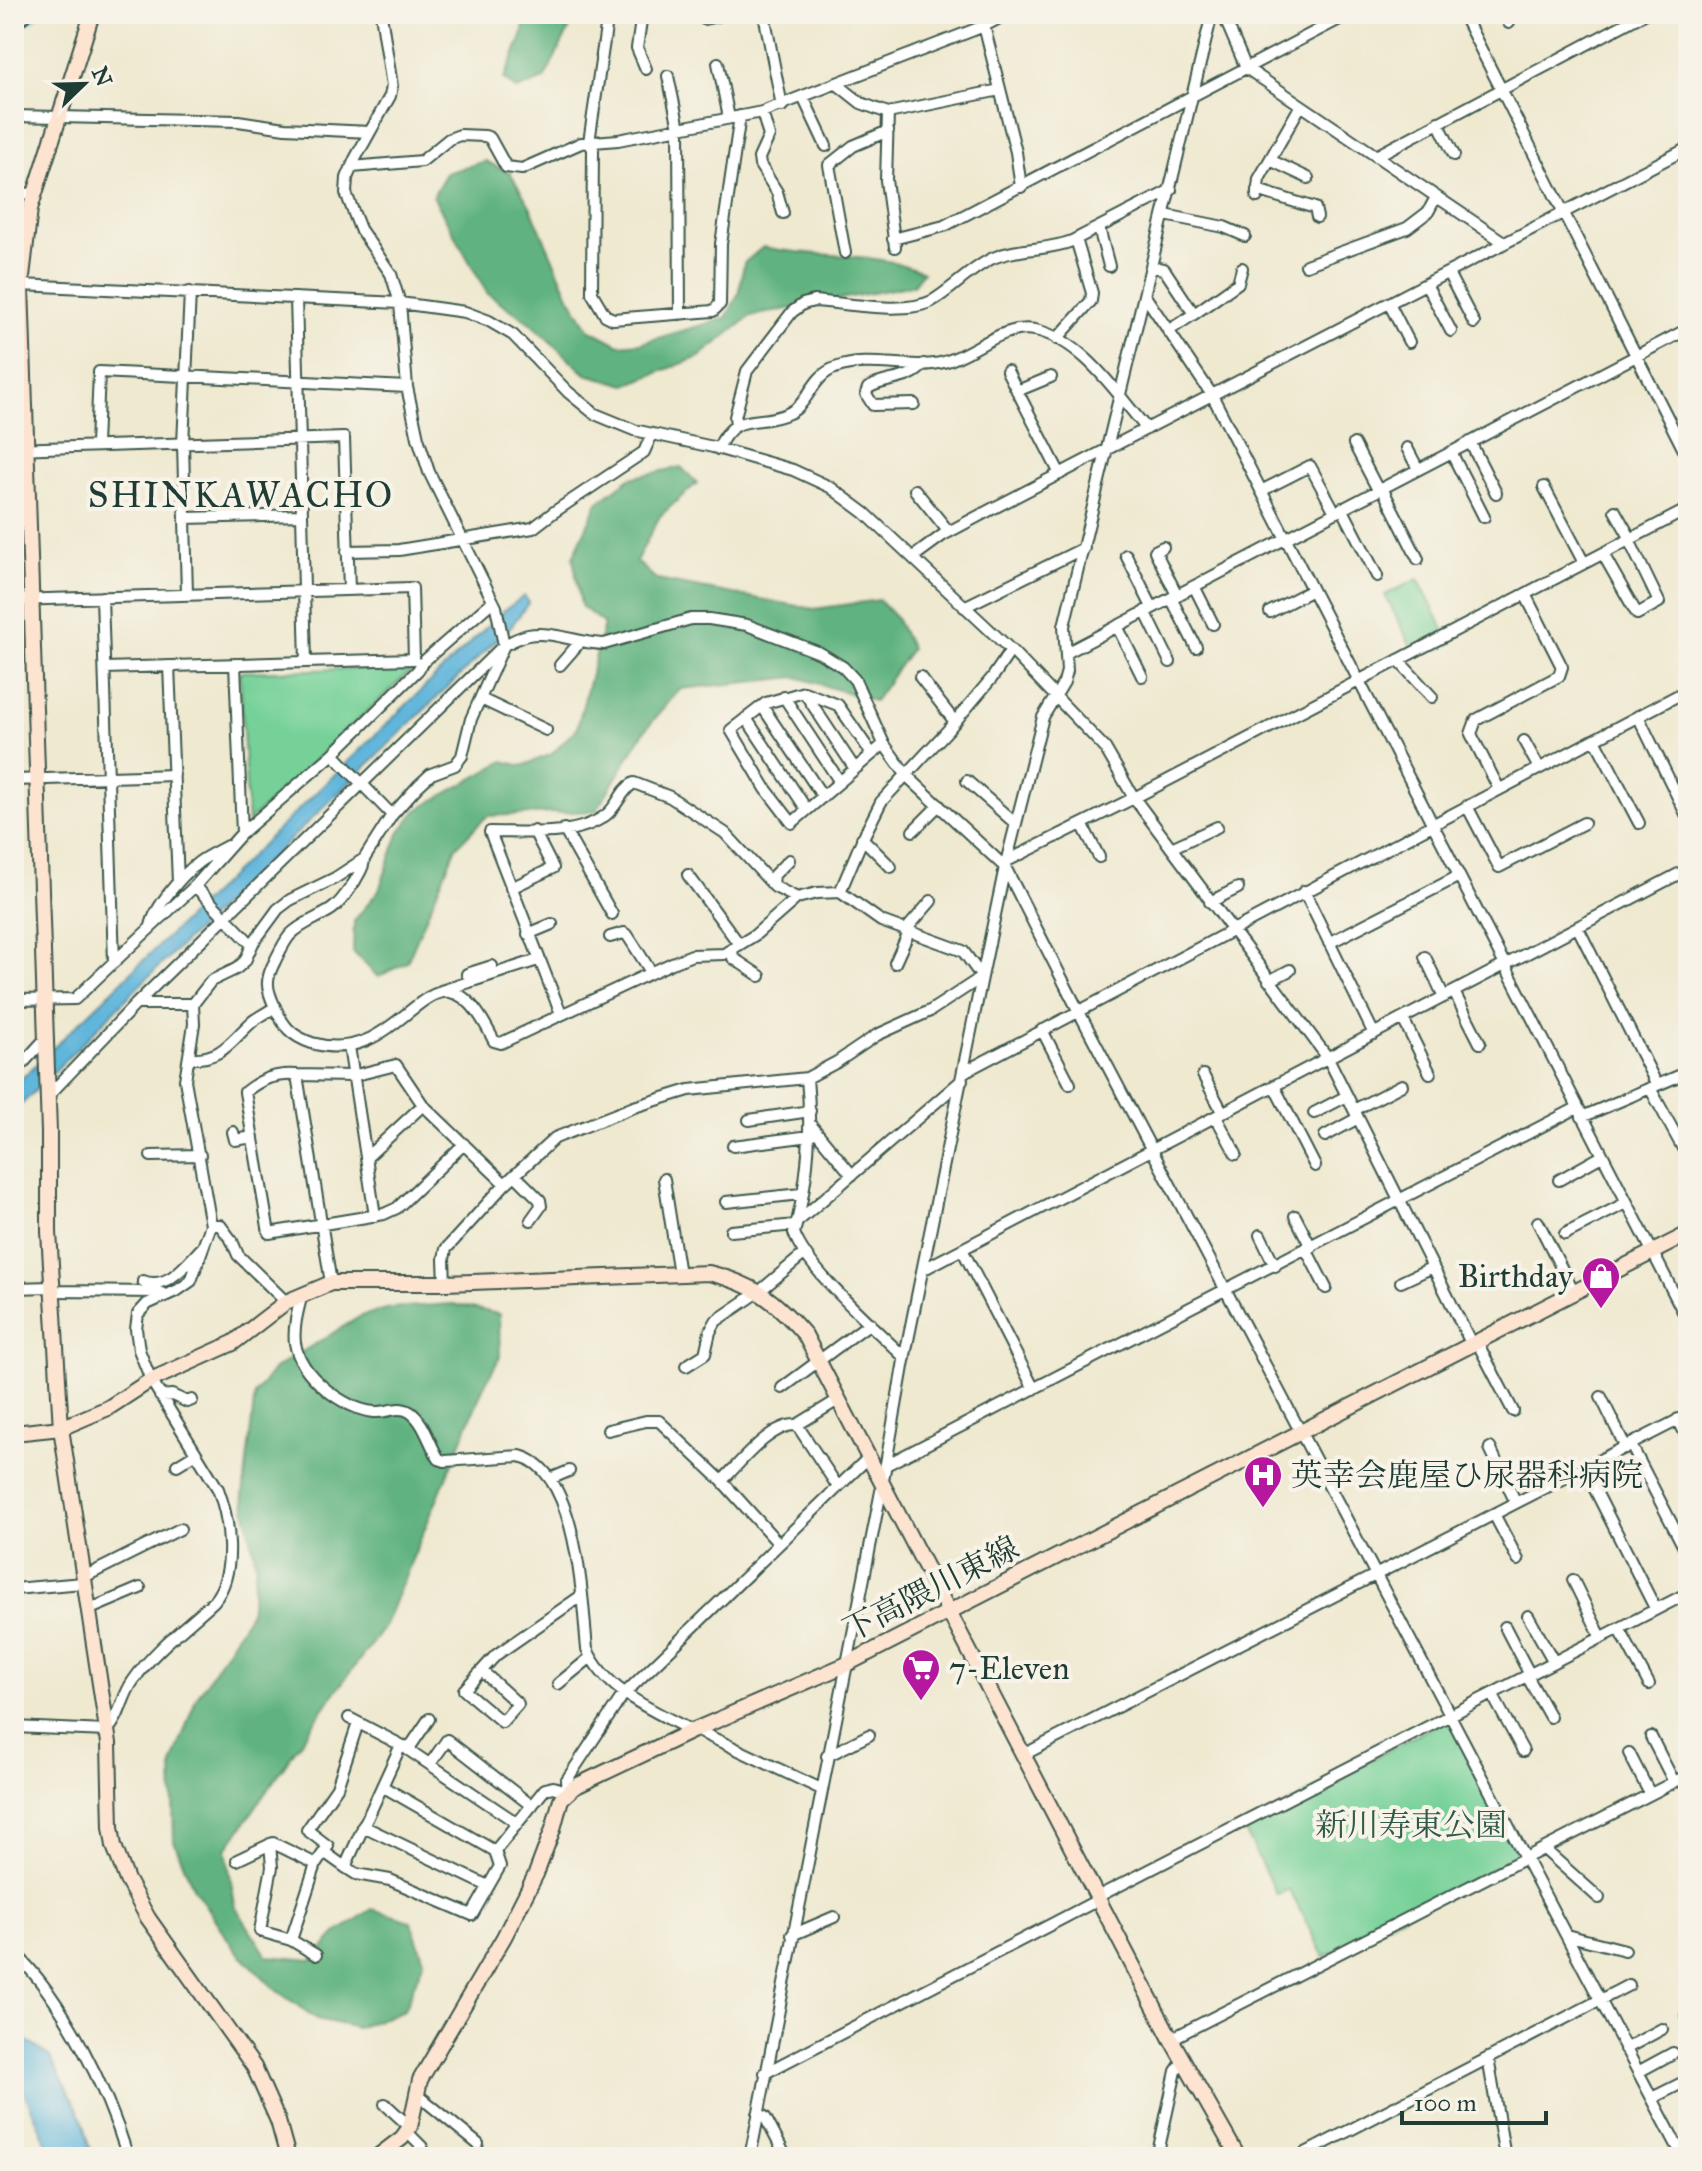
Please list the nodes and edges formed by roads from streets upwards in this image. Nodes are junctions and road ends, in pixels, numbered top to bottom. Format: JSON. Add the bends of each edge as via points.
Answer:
{"nodes":[{"id":1,"x":27,"y":14,"type":"edge"},
{"id":2,"x":92,"y":14,"type":"edge"},
{"id":3,"x":381,"y":14,"type":"edge"},
{"id":4,"x":608,"y":14,"type":"edge"},
{"id":5,"x":642,"y":14,"type":"edge"},
{"id":6,"x":703,"y":14,"type":"edge"},
{"id":7,"x":726,"y":14,"type":"edge"},
{"id":8,"x":764,"y":14,"type":"edge"},
{"id":9,"x":981,"y":14,"type":"edge"},
{"id":10,"x":1007,"y":14,"type":"edge"},
{"id":11,"x":1212,"y":14,"type":"edge"},
{"id":12,"x":1223,"y":14,"type":"edge"},
{"id":13,"x":1349,"y":14,"type":"edge"},
{"id":14,"x":1463,"y":14,"type":"edge"},
{"id":15,"x":1644,"y":14,"type":"edge"},
{"id":16,"x":14,"y":24,"type":"edge"},
{"id":17,"x":984,"y":26,"type":"junction"},
{"id":18,"x":718,"y":63,"type":"dead end"},
{"id":19,"x":1246,"y":68,"type":"junction"},
{"id":20,"x":646,"y":69,"type":"dead end"},
{"id":21,"x":668,"y":76,"type":"dead end"},
{"id":22,"x":837,"y":84,"type":"junction"},
{"id":23,"x":1501,"y":89,"type":"junction"},
{"id":24,"x":1000,"y":90,"type":"junction"},
{"id":25,"x":803,"y":97,"type":"junction"},
{"id":26,"x":1193,"y":97,"type":"junction"},
{"id":27,"x":1301,"y":105,"type":"junction"},
{"id":28,"x":782,"y":106,"type":"junction"},
{"id":29,"x":762,"y":112,"type":"junction"},
{"id":30,"x":888,"y":113,"type":"junction"},
{"id":31,"x":14,"y":116,"type":"edge"},
{"id":32,"x":59,"y":117,"type":"junction"},
{"id":33,"x":734,"y":117,"type":"junction"},
{"id":34,"x":1438,"y":122,"type":"junction"},
{"id":35,"x":679,"y":128,"type":"junction"},
{"id":36,"x":888,"y":131,"type":"junction"},
{"id":37,"x":370,"y":132,"type":"junction"},
{"id":38,"x":589,"y":142,"type":"junction"},
{"id":39,"x":826,"y":146,"type":"dead end"},
{"id":40,"x":1688,"y":148,"type":"edge"},
{"id":41,"x":1454,"y":155,"type":"dead end"},
{"id":42,"x":1376,"y":156,"type":"junction"},
{"id":43,"x":1270,"y":160,"type":"junction"},
{"id":44,"x":352,"y":167,"type":"junction"},
{"id":45,"x":784,"y":177,"type":"dead end"},
{"id":46,"x":1308,"y":178,"type":"dead end"},
{"id":47,"x":774,"y":187,"type":"junction"},
{"id":48,"x":1021,"y":187,"type":"junction"},
{"id":49,"x":1171,"y":190,"type":"junction"},
{"id":50,"x":14,"y":193,"type":"edge"},
{"id":51,"x":34,"y":194,"type":"junction"},
{"id":52,"x":1436,"y":197,"type":"junction"},
{"id":53,"x":783,"y":213,"type":"dead end"},
{"id":54,"x":1563,"y":213,"type":"junction"},
{"id":55,"x":1165,"y":215,"type":"junction"},
{"id":56,"x":1317,"y":217,"type":"dead end"},
{"id":57,"x":1099,"y":228,"type":"junction"},
{"id":58,"x":1245,"y":236,"type":"dead end"},
{"id":59,"x":1076,"y":239,"type":"junction"},
{"id":60,"x":1505,"y":243,"type":"junction"},
{"id":61,"x":845,"y":253,"type":"dead end"},
{"id":62,"x":1306,"y":265,"type":"dead end"},
{"id":63,"x":1109,"y":266,"type":"dead end"},
{"id":64,"x":1151,"y":267,"type":"junction"},
{"id":65,"x":1242,"y":268,"type":"dead end"},
{"id":66,"x":1448,"y":273,"type":"junction"},
{"id":67,"x":1426,"y":284,"type":"junction"},
{"id":68,"x":17,"y":285,"type":"edge"},
{"id":69,"x":190,"y":292,"type":"junction"},
{"id":70,"x":1145,"y":296,"type":"junction"},
{"id":71,"x":296,"y":298,"type":"junction"},
{"id":72,"x":400,"y":303,"type":"junction"},
{"id":73,"x":1389,"y":303,"type":"junction"},
{"id":74,"x":680,"y":314,"type":"junction"},
{"id":75,"x":1194,"y":314,"type":"junction"},
{"id":76,"x":1474,"y":323,"type":"dead end"},
{"id":77,"x":1688,"y":329,"type":"edge"},
{"id":78,"x":1168,"y":331,"type":"junction"},
{"id":79,"x":1451,"y":331,"type":"dead end"},
{"id":80,"x":1057,"y":339,"type":"junction"},
{"id":81,"x":1409,"y":342,"type":"dead end"},
{"id":82,"x":1636,"y":356,"type":"junction"},
{"id":83,"x":924,"y":364,"type":"junction"},
{"id":84,"x":1007,"y":371,"type":"dead end"},
{"id":85,"x":186,"y":376,"type":"junction"},
{"id":86,"x":1051,"y":377,"type":"dead end"},
{"id":87,"x":298,"y":382,"type":"junction"},
{"id":88,"x":407,"y":387,"type":"junction"},
{"id":89,"x":1017,"y":391,"type":"junction"},
{"id":90,"x":1212,"y":395,"type":"junction"},
{"id":91,"x":1121,"y":399,"type":"junction"},
{"id":92,"x":914,"y":404,"type":"dead end"},
{"id":93,"x":736,"y":424,"type":"junction"},
{"id":94,"x":1147,"y":429,"type":"junction"},
{"id":95,"x":652,"y":434,"type":"junction"},
{"id":96,"x":301,"y":439,"type":"junction"},
{"id":97,"x":1470,"y":442,"type":"junction"},
{"id":98,"x":183,"y":444,"type":"junction"},
{"id":99,"x":1354,"y":444,"type":"dead end"},
{"id":100,"x":96,"y":445,"type":"junction"},
{"id":101,"x":21,"y":448,"type":"edge"},
{"id":102,"x":1407,"y":448,"type":"dead end"},
{"id":103,"x":718,"y":449,"type":"junction"},
{"id":104,"x":1108,"y":449,"type":"junction"},
{"id":105,"x":1451,"y":452,"type":"junction"},
{"id":106,"x":1688,"y":458,"type":"edge"},
{"id":107,"x":1418,"y":469,"type":"junction"},
{"id":108,"x":1060,"y":474,"type":"junction"},
{"id":109,"x":1544,"y":487,"type":"dead end"},
{"id":110,"x":1380,"y":489,"type":"junction"},
{"id":111,"x":915,"y":490,"type":"dead end"},
{"id":112,"x":1261,"y":491,"type":"junction"},
{"id":113,"x":1496,"y":493,"type":"dead end"},
{"id":114,"x":1688,"y":509,"type":"edge"},
{"id":115,"x":1339,"y":510,"type":"junction"},
{"id":116,"x":1615,"y":511,"type":"dead end"},
{"id":117,"x":302,"y":515,"type":"junction"},
{"id":118,"x":1484,"y":517,"type":"dead end"},
{"id":119,"x":185,"y":518,"type":"junction"},
{"id":120,"x":949,"y":532,"type":"junction"},
{"id":121,"x":1285,"y":538,"type":"junction"},
{"id":122,"x":1630,"y":539,"type":"junction"},
{"id":123,"x":464,"y":541,"type":"junction"},
{"id":124,"x":1163,"y":547,"type":"dead end"},
{"id":125,"x":1084,"y":548,"type":"junction"},
{"id":126,"x":347,"y":551,"type":"junction"},
{"id":127,"x":1603,"y":554,"type":"junction"},
{"id":128,"x":1126,"y":555,"type":"dead end"},
{"id":129,"x":913,"y":557,"type":"junction"},
{"id":130,"x":1418,"y":559,"type":"dead end"},
{"id":131,"x":1584,"y":563,"type":"junction"},
{"id":132,"x":1377,"y":576,"type":"dead end"},
{"id":133,"x":1194,"y":586,"type":"junction"},
{"id":134,"x":349,"y":590,"type":"junction"},
{"id":135,"x":1312,"y":590,"type":"junction"},
{"id":136,"x":304,"y":591,"type":"junction"},
{"id":137,"x":187,"y":594,"type":"junction"},
{"id":138,"x":1525,"y":594,"type":"junction"},
{"id":139,"x":1174,"y":596,"type":"junction"},
{"id":140,"x":102,"y":597,"type":"junction"},
{"id":141,"x":14,"y":600,"type":"edge"},
{"id":142,"x":32,"y":600,"type":"junction"},
{"id":143,"x":494,"y":604,"type":"junction"},
{"id":144,"x":964,"y":607,"type":"junction"},
{"id":145,"x":1149,"y":609,"type":"junction"},
{"id":146,"x":1270,"y":612,"type":"dead end"},
{"id":147,"x":1213,"y":624,"type":"dead end"},
{"id":148,"x":1117,"y":626,"type":"junction"},
{"id":149,"x":503,"y":642,"type":"junction"},
{"id":150,"x":580,"y":642,"type":"junction"},
{"id":151,"x":1196,"y":647,"type":"dead end"},
{"id":152,"x":1011,"y":650,"type":"junction"},
{"id":153,"x":1066,"y":653,"type":"junction"},
{"id":154,"x":1398,"y":660,"type":"junction"},
{"id":155,"x":419,"y":661,"type":"junction"},
{"id":156,"x":306,"y":662,"type":"junction"},
{"id":157,"x":1170,"y":662,"type":"dead end"},
{"id":158,"x":235,"y":664,"type":"junction"},
{"id":159,"x":560,"y":665,"type":"dead end"},
{"id":160,"x":169,"y":666,"type":"junction"},
{"id":161,"x":105,"y":668,"type":"junction"},
{"id":162,"x":1142,"y":676,"type":"dead end"},
{"id":163,"x":920,"y":677,"type":"dead end"},
{"id":164,"x":1359,"y":681,"type":"junction"},
{"id":165,"x":1688,"y":690,"type":"edge"},
{"id":166,"x":804,"y":692,"type":"junction"},
{"id":167,"x":1054,"y":695,"type":"junction"},
{"id":168,"x":784,"y":697,"type":"junction"},
{"id":169,"x":1432,"y":697,"type":"dead end"},
{"id":170,"x":481,"y":699,"type":"junction"},
{"id":171,"x":762,"y":706,"type":"junction"},
{"id":172,"x":1638,"y":716,"type":"junction"},
{"id":173,"x":746,"y":718,"type":"junction"},
{"id":174,"x":955,"y":722,"type":"junction"},
{"id":175,"x":546,"y":730,"type":"dead end"},
{"id":176,"x":1595,"y":739,"type":"junction"},
{"id":177,"x":1524,"y":741,"type":"dead end"},
{"id":178,"x":884,"y":744,"type":"junction"},
{"id":179,"x":872,"y":754,"type":"junction"},
{"id":180,"x":336,"y":758,"type":"junction"},
{"id":181,"x":1539,"y":768,"type":"junction"},
{"id":182,"x":855,"y":769,"type":"junction"},
{"id":183,"x":174,"y":775,"type":"junction"},
{"id":184,"x":907,"y":776,"type":"junction"},
{"id":185,"x":110,"y":778,"type":"junction"},
{"id":186,"x":14,"y":780,"type":"edge"},
{"id":187,"x":38,"y":780,"type":"junction"},
{"id":188,"x":967,"y":781,"type":"dead end"},
{"id":189,"x":840,"y":782,"type":"junction"},
{"id":190,"x":361,"y":784,"type":"junction"},
{"id":191,"x":1499,"y":789,"type":"junction"},
{"id":192,"x":823,"y":797,"type":"junction"},
{"id":193,"x":1134,"y":798,"type":"junction"},
{"id":194,"x":939,"y":805,"type":"junction"},
{"id":195,"x":1467,"y":806,"type":"junction"},
{"id":196,"x":807,"y":810,"type":"junction"},
{"id":197,"x":392,"y":815,"type":"junction"},
{"id":198,"x":1688,"y":818,"type":"edge"},
{"id":199,"x":1584,"y":823,"type":"dead end"},
{"id":200,"x":1639,"y":823,"type":"dead end"},
{"id":201,"x":1016,"y":824,"type":"junction"},
{"id":202,"x":1082,"y":824,"type":"junction"},
{"id":203,"x":1433,"y":824,"type":"junction"},
{"id":204,"x":1217,"y":827,"type":"dead end"},
{"id":205,"x":564,"y":829,"type":"junction"},
{"id":206,"x":534,"y":831,"type":"junction"},
{"id":207,"x":913,"y":831,"type":"dead end"},
{"id":208,"x":242,"y":833,"type":"junction"},
{"id":209,"x":862,"y":838,"type":"junction"},
{"id":210,"x":233,"y":843,"type":"junction"},
{"id":211,"x":1171,"y":848,"type":"junction"},
{"id":212,"x":1099,"y":857,"type":"dead end"},
{"id":213,"x":364,"y":859,"type":"junction"},
{"id":214,"x":789,"y":860,"type":"dead end"},
{"id":215,"x":1006,"y":864,"type":"junction"},
{"id":216,"x":891,"y":867,"type":"dead end"},
{"id":217,"x":1688,"y":869,"type":"edge"},
{"id":218,"x":688,"y":875,"type":"dead end"},
{"id":219,"x":1459,"y":876,"type":"junction"},
{"id":220,"x":178,"y":882,"type":"junction"},
{"id":221,"x":773,"y":885,"type":"junction"},
{"id":222,"x":511,"y":888,"type":"junction"},
{"id":223,"x":1238,"y":888,"type":"dead end"},
{"id":224,"x":198,"y":890,"type":"junction"},
{"id":225,"x":1304,"y":891,"type":"junction"},
{"id":226,"x":840,"y":892,"type":"junction"},
{"id":227,"x":797,"y":898,"type":"junction"},
{"id":228,"x":931,"y":901,"type":"dead end"},
{"id":229,"x":1210,"y":902,"type":"junction"},
{"id":230,"x":612,"y":914,"type":"dead end"},
{"id":231,"x":224,"y":917,"type":"junction"},
{"id":232,"x":552,"y":924,"type":"dead end"},
{"id":233,"x":151,"y":926,"type":"junction"},
{"id":234,"x":1578,"y":928,"type":"junction"},
{"id":235,"x":1230,"y":930,"type":"junction"},
{"id":236,"x":907,"y":931,"type":"junction"},
{"id":237,"x":528,"y":934,"type":"junction"},
{"id":238,"x":610,"y":937,"type":"dead end"},
{"id":239,"x":1329,"y":943,"type":"junction"},
{"id":240,"x":252,"y":945,"type":"junction"},
{"id":241,"x":735,"y":947,"type":"junction"},
{"id":242,"x":1425,"y":957,"type":"dead end"},
{"id":243,"x":538,"y":960,"type":"junction"},
{"id":244,"x":114,"y":962,"type":"junction"},
{"id":245,"x":895,"y":963,"type":"dead end"},
{"id":246,"x":492,"y":966,"type":"dead end"},
{"id":247,"x":1504,"y":967,"type":"junction"},
{"id":248,"x":1290,"y":970,"type":"dead end"},
{"id":249,"x":651,"y":972,"type":"junction"},
{"id":250,"x":760,"y":976,"type":"dead end"},
{"id":251,"x":982,"y":977,"type":"junction"},
{"id":252,"x":1269,"y":981,"type":"junction"},
{"id":253,"x":447,"y":987,"type":"junction"},
{"id":254,"x":435,"y":994,"type":"junction"},
{"id":255,"x":1449,"y":995,"type":"junction"},
{"id":256,"x":43,"y":999,"type":"junction"},
{"id":257,"x":14,"y":1000,"type":"edge"},
{"id":258,"x":136,"y":1004,"type":"junction"},
{"id":259,"x":193,"y":1004,"type":"junction"},
{"id":260,"x":275,"y":1007,"type":"junction"},
{"id":261,"x":1078,"y":1010,"type":"junction"},
{"id":262,"x":561,"y":1014,"type":"junction"},
{"id":263,"x":1403,"y":1019,"type":"junction"},
{"id":264,"x":1042,"y":1030,"type":"junction"},
{"id":265,"x":1374,"y":1034,"type":"junction"},
{"id":266,"x":46,"y":1040,"type":"junction"},
{"id":267,"x":1480,"y":1043,"type":"dead end"},
{"id":268,"x":349,"y":1046,"type":"junction"},
{"id":269,"x":189,"y":1058,"type":"junction"},
{"id":270,"x":1328,"y":1058,"type":"junction"},
{"id":271,"x":1688,"y":1072,"type":"edge"},
{"id":272,"x":14,"y":1073,"type":"edge"},
{"id":273,"x":1430,"y":1073,"type":"dead end"},
{"id":274,"x":297,"y":1075,"type":"junction"},
{"id":275,"x":1203,"y":1075,"type":"dead end"},
{"id":276,"x":352,"y":1076,"type":"junction"},
{"id":277,"x":963,"y":1076,"type":"junction"},
{"id":278,"x":807,"y":1078,"type":"junction"},
{"id":279,"x":1070,"y":1084,"type":"dead end"},
{"id":280,"x":1402,"y":1085,"type":"dead end"},
{"id":281,"x":1274,"y":1086,"type":"junction"},
{"id":282,"x":1654,"y":1086,"type":"junction"},
{"id":283,"x":1347,"y":1096,"type":"junction"},
{"id":284,"x":46,"y":1098,"type":"junction"},
{"id":285,"x":423,"y":1105,"type":"junction"},
{"id":286,"x":810,"y":1111,"type":"junction"},
{"id":287,"x":1579,"y":1112,"type":"junction"},
{"id":288,"x":1314,"y":1113,"type":"dead end"},
{"id":289,"x":1356,"y":1114,"type":"junction"},
{"id":290,"x":1220,"y":1115,"type":"junction"},
{"id":291,"x":749,"y":1120,"type":"dead end"},
{"id":292,"x":810,"y":1123,"type":"junction"},
{"id":293,"x":233,"y":1132,"type":"dead end"},
{"id":294,"x":810,"y":1136,"type":"junction"},
{"id":295,"x":1325,"y":1136,"type":"dead end"},
{"id":296,"x":253,"y":1137,"type":"junction"},
{"id":297,"x":464,"y":1144,"type":"junction"},
{"id":298,"x":733,"y":1146,"type":"dead end"},
{"id":299,"x":1154,"y":1150,"type":"junction"},
{"id":300,"x":1236,"y":1154,"type":"dead end"},
{"id":301,"x":1686,"y":1154,"type":"dead end"},
{"id":302,"x":200,"y":1155,"type":"junction"},
{"id":303,"x":151,"y":1156,"type":"dead end"},
{"id":304,"x":1602,"y":1156,"type":"junction"},
{"id":305,"x":366,"y":1158,"type":"junction"},
{"id":306,"x":1315,"y":1166,"type":"dead end"},
{"id":307,"x":852,"y":1175,"type":"junction"},
{"id":308,"x":516,"y":1176,"type":"junction"},
{"id":309,"x":664,"y":1179,"type":"dead end"},
{"id":310,"x":1559,"y":1180,"type":"dead end"},
{"id":311,"x":505,"y":1184,"type":"junction"},
{"id":312,"x":801,"y":1194,"type":"junction"},
{"id":313,"x":1400,"y":1200,"type":"junction"},
{"id":314,"x":726,"y":1202,"type":"dead end"},
{"id":315,"x":1626,"y":1203,"type":"junction"},
{"id":316,"x":375,"y":1216,"type":"junction"},
{"id":317,"x":1295,"y":1216,"type":"dead end"},
{"id":318,"x":531,"y":1220,"type":"dead end"},
{"id":319,"x":1538,"y":1222,"type":"dead end"},
{"id":320,"x":797,"y":1223,"type":"junction"},
{"id":321,"x":321,"y":1224,"type":"junction"},
{"id":322,"x":211,"y":1225,"type":"junction"},
{"id":323,"x":731,"y":1231,"type":"dead end"},
{"id":324,"x":1565,"y":1234,"type":"dead end"},
{"id":325,"x":1688,"y":1234,"type":"edge"},
{"id":326,"x":1260,"y":1235,"type":"dead end"},
{"id":327,"x":204,"y":1247,"type":"junction"},
{"id":328,"x":1308,"y":1248,"type":"junction"},
{"id":329,"x":962,"y":1249,"type":"junction"},
{"id":330,"x":1651,"y":1253,"type":"junction"},
{"id":331,"x":804,"y":1254,"type":"junction"},
{"id":332,"x":1275,"y":1266,"type":"junction"},
{"id":333,"x":1433,"y":1267,"type":"junction"},
{"id":334,"x":924,"y":1269,"type":"junction"},
{"id":335,"x":679,"y":1274,"type":"junction"},
{"id":336,"x":143,"y":1281,"type":"dead end"},
{"id":337,"x":1401,"y":1282,"type":"dead end"},
{"id":338,"x":331,"y":1283,"type":"junction"},
{"id":339,"x":445,"y":1283,"type":"junction"},
{"id":340,"x":14,"y":1288,"type":"edge"},
{"id":341,"x":1326,"y":1288,"type":"dead end"},
{"id":342,"x":52,"y":1289,"type":"junction"},
{"id":343,"x":1227,"y":1290,"type":"junction"},
{"id":344,"x":760,"y":1291,"type":"junction"},
{"id":345,"x":1574,"y":1293,"type":"junction"},
{"id":346,"x":302,"y":1294,"type":"junction"},
{"id":347,"x":166,"y":1295,"type":"junction"},
{"id":348,"x":286,"y":1302,"type":"junction"},
{"id":349,"x":1688,"y":1321,"type":"edge"},
{"id":350,"x":870,"y":1323,"type":"junction"},
{"id":351,"x":1474,"y":1344,"type":"junction"},
{"id":352,"x":905,"y":1358,"type":"junction"},
{"id":353,"x":819,"y":1361,"type":"junction"},
{"id":354,"x":686,"y":1366,"type":"dead end"},
{"id":355,"x":151,"y":1380,"type":"junction"},
{"id":356,"x":782,"y":1388,"type":"dead end"},
{"id":357,"x":1034,"y":1389,"type":"junction"},
{"id":358,"x":160,"y":1396,"type":"junction"},
{"id":359,"x":1601,"y":1397,"type":"dead end"},
{"id":360,"x":192,"y":1400,"type":"dead end"},
{"id":361,"x":838,"y":1400,"type":"junction"},
{"id":362,"x":1513,"y":1411,"type":"dead end"},
{"id":363,"x":1683,"y":1417,"type":"edge"},
{"id":364,"x":797,"y":1425,"type":"junction"},
{"id":365,"x":61,"y":1428,"type":"junction"},
{"id":366,"x":608,"y":1430,"type":"dead end"},
{"id":367,"x":14,"y":1433,"type":"edge"},
{"id":368,"x":1300,"y":1433,"type":"junction"},
{"id":369,"x":1688,"y":1439,"type":"edge"},
{"id":370,"x":1629,"y":1446,"type":"junction"},
{"id":371,"x":1490,"y":1448,"type":"dead end"},
{"id":372,"x":195,"y":1454,"type":"junction"},
{"id":373,"x":868,"y":1458,"type":"junction"},
{"id":374,"x":177,"y":1465,"type":"dead end"},
{"id":375,"x":886,"y":1465,"type":"junction"},
{"id":376,"x":1584,"y":1468,"type":"junction"},
{"id":377,"x":569,"y":1471,"type":"dead end"},
{"id":378,"x":550,"y":1479,"type":"junction"},
{"id":379,"x":722,"y":1481,"type":"junction"},
{"id":380,"x":882,"y":1486,"type":"junction"},
{"id":381,"x":838,"y":1487,"type":"junction"},
{"id":382,"x":1516,"y":1503,"type":"junction"},
{"id":383,"x":1494,"y":1514,"type":"junction"},
{"id":384,"x":180,"y":1529,"type":"dead end"},
{"id":385,"x":779,"y":1544,"type":"junction"},
{"id":386,"x":1688,"y":1555,"type":"edge"},
{"id":387,"x":1518,"y":1560,"type":"dead end"},
{"id":388,"x":1377,"y":1574,"type":"junction"},
{"id":389,"x":83,"y":1580,"type":"junction"},
{"id":390,"x":1573,"y":1580,"type":"dead end"},
{"id":391,"x":140,"y":1588,"type":"dead end"},
{"id":392,"x":14,"y":1589,"type":"edge"},
{"id":393,"x":1688,"y":1594,"type":"edge"},
{"id":394,"x":581,"y":1596,"type":"junction"},
{"id":395,"x":1655,"y":1608,"type":"junction"},
{"id":396,"x":88,"y":1610,"type":"junction"},
{"id":397,"x":949,"y":1612,"type":"junction"},
{"id":398,"x":1528,"y":1616,"type":"dead end"},
{"id":399,"x":1505,"y":1627,"type":"dead end"},
{"id":400,"x":1619,"y":1628,"type":"junction"},
{"id":401,"x":1601,"y":1637,"type":"junction"},
{"id":402,"x":591,"y":1657,"type":"junction"},
{"id":403,"x":1554,"y":1662,"type":"junction"},
{"id":404,"x":845,"y":1665,"type":"junction"},
{"id":405,"x":482,"y":1671,"type":"junction"},
{"id":406,"x":1528,"y":1675,"type":"junction"},
{"id":407,"x":558,"y":1684,"type":"dead end"},
{"id":408,"x":1649,"y":1684,"type":"dead end"},
{"id":409,"x":1492,"y":1694,"type":"junction"},
{"id":410,"x":623,"y":1695,"type":"junction"},
{"id":411,"x":1452,"y":1716,"type":"junction"},
{"id":412,"x":1550,"y":1717,"type":"dead end"},
{"id":413,"x":429,"y":1719,"type":"dead end"},
{"id":414,"x":14,"y":1727,"type":"edge"},
{"id":415,"x":694,"y":1730,"type":"junction"},
{"id":416,"x":107,"y":1731,"type":"junction"},
{"id":417,"x":869,"y":1735,"type":"dead end"},
{"id":418,"x":1651,"y":1737,"type":"dead end"},
{"id":419,"x":404,"y":1747,"type":"junction"},
{"id":420,"x":1523,"y":1751,"type":"dead end"},
{"id":421,"x":1629,"y":1753,"type":"dead end"},
{"id":422,"x":1023,"y":1755,"type":"junction"},
{"id":423,"x":827,"y":1756,"type":"junction"},
{"id":424,"x":430,"y":1764,"type":"junction"},
{"id":425,"x":1688,"y":1775,"type":"edge"},
{"id":426,"x":1674,"y":1782,"type":"junction"},
{"id":427,"x":382,"y":1786,"type":"junction"},
{"id":428,"x":821,"y":1789,"type":"junction"},
{"id":429,"x":568,"y":1792,"type":"junction"},
{"id":430,"x":1650,"y":1794,"type":"junction"},
{"id":431,"x":532,"y":1806,"type":"junction"},
{"id":432,"x":517,"y":1823,"type":"junction"},
{"id":433,"x":363,"y":1826,"type":"junction"},
{"id":434,"x":270,"y":1844,"type":"junction"},
{"id":435,"x":1544,"y":1849,"type":"junction"},
{"id":436,"x":495,"y":1851,"type":"junction"},
{"id":437,"x":324,"y":1852,"type":"junction"},
{"id":438,"x":1527,"y":1858,"type":"junction"},
{"id":439,"x":237,"y":1860,"type":"dead end"},
{"id":440,"x":316,"y":1864,"type":"junction"},
{"id":441,"x":345,"y":1867,"type":"junction"},
{"id":442,"x":488,"y":1886,"type":"junction"},
{"id":443,"x":1599,"y":1898,"type":"dead end"},
{"id":444,"x":1098,"y":1899,"type":"junction"},
{"id":445,"x":834,"y":1917,"type":"dead end"},
{"id":446,"x":792,"y":1935,"type":"junction"},
{"id":447,"x":1566,"y":1935,"type":"junction"},
{"id":448,"x":291,"y":1940,"type":"junction"},
{"id":449,"x":1625,"y":1950,"type":"dead end"},
{"id":450,"x":14,"y":1952,"type":"edge"},
{"id":451,"x":316,"y":1955,"type":"dead end"},
{"id":452,"x":1629,"y":1985,"type":"dead end"},
{"id":453,"x":1600,"y":2001,"type":"junction"},
{"id":454,"x":1662,"y":2029,"type":"dead end"},
{"id":455,"x":1171,"y":2039,"type":"junction"},
{"id":456,"x":1625,"y":2049,"type":"junction"},
{"id":457,"x":1673,"y":2053,"type":"dead end"},
{"id":458,"x":1488,"y":2058,"type":"junction"},
{"id":459,"x":1183,"y":2061,"type":"junction"},
{"id":460,"x":1638,"y":2072,"type":"junction"},
{"id":461,"x":765,"y":2073,"type":"junction"},
{"id":462,"x":1688,"y":2080,"type":"edge"},
{"id":463,"x":418,"y":2095,"type":"junction"},
{"id":464,"x":1652,"y":2098,"type":"junction"},
{"id":465,"x":385,"y":2104,"type":"dead end"},
{"id":466,"x":758,"y":2114,"type":"junction"},
{"id":467,"x":408,"y":2129,"type":"junction"},
{"id":468,"x":14,"y":2143,"type":"edge"},
{"id":469,"x":478,"y":2144,"type":"dead end"},
{"id":470,"x":422,"y":2147,"type":"dead end"},
{"id":471,"x":19,"y":2157,"type":"edge"},
{"id":472,"x":128,"y":2157,"type":"edge"},
{"id":473,"x":288,"y":2157,"type":"edge"},
{"id":474,"x":377,"y":2157,"type":"edge"},
{"id":475,"x":750,"y":2157,"type":"edge"},
{"id":476,"x":786,"y":2157,"type":"edge"},
{"id":477,"x":1157,"y":2157,"type":"edge"},
{"id":478,"x":1238,"y":2157,"type":"edge"},
{"id":479,"x":1298,"y":2157,"type":"edge"},
{"id":480,"x":1505,"y":2157,"type":"edge"},
{"id":481,"x":1683,"y":2157,"type":"edge"}],
"edges":[{"from":1,"to":16,"type":"street"},
{"from":2,"to":32,"type":"street"},
{"from":3,"to":37,"type":"street","via":[[392,86]]},
{"from":4,"to":38,"type":"street"},
{"from":5,"to":20,"type":"street","via":[[637,48]]},
{"from":6,"to":7,"type":"street","via":[[704,19]]},
{"from":8,"to":28,"type":"street"},
{"from":9,"to":17,"type":"street"},
{"from":10,"to":17,"type":"street"},
{"from":11,"to":26,"type":"street"},
{"from":12,"to":19,"type":"street"},
{"from":13,"to":19,"type":"street"},
{"from":14,"to":23,"type":"street"},
{"from":15,"to":23,"type":"street"},
{"from":17,"to":22,"type":"street"},
{"from":17,"to":24,"type":"street"},
{"from":18,"to":33,"type":"street"},
{"from":19,"to":26,"type":"street"},
{"from":19,"to":27,"type":"street"},
{"from":21,"to":35,"type":"street"},
{"from":22,"to":25,"type":"street"},
{"from":22,"to":30,"type":"street","via":[[861,103]]},
{"from":23,"to":34,"type":"street"},
{"from":23,"to":54,"type":"street"},
{"from":24,"to":30,"type":"street"},
{"from":24,"to":48,"type":"street"},
{"from":25,"to":28,"type":"street"},
{"from":25,"to":39,"type":"street"},
{"from":26,"to":48,"type":"street"},
{"from":26,"to":49,"type":"street"},
{"from":27,"to":42,"type":"street"},
{"from":27,"to":43,"type":"street"},
{"from":28,"to":29,"type":"street"},
{"from":29,"to":33,"type":"street"},
{"from":29,"to":47,"type":"street","via":[[769,136],[760,165]]},
{"from":30,"to":36,"type":"street"},
{"from":31,"to":32,"type":"street"},
{"from":32,"to":37,"type":"street","via":[[238,121]]},
{"from":32,"to":51,"type":"street"},
{"from":33,"to":35,"type":"street"},
{"from":33,"to":74,"type":"street","via":[[720,304],[713,311]]},
{"from":34,"to":41,"type":"street"},
{"from":34,"to":42,"type":"street"},
{"from":35,"to":38,"type":"street"},
{"from":35,"to":74,"type":"street"},
{"from":36,"to":48,"type":"street","via":[[886,180],[894,243],[944,226]]},
{"from":36,"to":61,"type":"street","via":[[853,146],[829,165]]},
{"from":37,"to":44,"type":"street"},
{"from":38,"to":44,"type":"street","via":[[513,170],[502,162],[490,138],[460,135],[422,161]]},
{"from":38,"to":74,"type":"street","via":[[592,293],[613,319]]},
{"from":40,"to":54,"type":"street"},
{"from":42,"to":52,"type":"street"},
{"from":43,"to":46,"type":"street"},
{"from":43,"to":56,"type":"street","via":[[1257,194],[1315,208]]},
{"from":44,"to":72,"type":"street","via":[[346,193],[351,211],[391,274]]},
{"from":45,"to":47,"type":"street"},
{"from":47,"to":53,"type":"street"},
{"from":49,"to":55,"type":"street"},
{"from":49,"to":57,"type":"street"},
{"from":50,"to":51,"type":"street"},
{"from":51,"to":68,"type":"street"},
{"from":52,"to":60,"type":"street"},
{"from":52,"to":62,"type":"street","via":[[1428,212],[1407,228]]},
{"from":54,"to":60,"type":"street"},
{"from":54,"to":82,"type":"street"},
{"from":55,"to":58,"type":"street"},
{"from":55,"to":64,"type":"street"},
{"from":57,"to":59,"type":"street"},
{"from":57,"to":63,"type":"street"},
{"from":59,"to":80,"type":"street","via":[[1091,301]]},
{"from":59,"to":93,"type":"street","via":[[991,259],[921,305],[803,304],[747,371]]},
{"from":60,"to":66,"type":"street"},
{"from":64,"to":70,"type":"street"},
{"from":64,"to":75,"type":"street","via":[[1164,269]]},
{"from":65,"to":75,"type":"street","via":[[1238,283]]},
{"from":66,"to":67,"type":"street"},
{"from":66,"to":76,"type":"street"},
{"from":67,"to":73,"type":"street"},
{"from":67,"to":79,"type":"street"},
{"from":68,"to":69,"type":"street"},
{"from":68,"to":101,"type":"street"},
{"from":69,"to":71,"type":"street"},
{"from":69,"to":85,"type":"street"},
{"from":70,"to":78,"type":"street"},
{"from":70,"to":91,"type":"street"},
{"from":71,"to":72,"type":"street"},
{"from":71,"to":87,"type":"street"},
{"from":72,"to":88,"type":"street"},
{"from":72,"to":95,"type":"street","via":[[465,312],[489,321],[513,335],[595,414]]},
{"from":73,"to":81,"type":"street"},
{"from":73,"to":90,"type":"street"},
{"from":75,"to":78,"type":"street"},
{"from":77,"to":82,"type":"street"},
{"from":78,"to":90,"type":"street"},
{"from":80,"to":83,"type":"street","via":[[1017,329],[947,361]]},
{"from":80,"to":91,"type":"street","via":[[1087,361]]},
{"from":82,"to":97,"type":"street"},
{"from":82,"to":106,"type":"street"},
{"from":83,"to":92,"type":"street","via":[[916,373],[875,384],[866,394],[873,405]]},
{"from":83,"to":93,"type":"street","via":[[848,363],[817,379],[795,410]]},
{"from":84,"to":89,"type":"street"},
{"from":85,"to":87,"type":"street"},
{"from":85,"to":98,"type":"street"},
{"from":85,"to":100,"type":"street","via":[[99,372]]},
{"from":86,"to":89,"type":"street"},
{"from":87,"to":88,"type":"street"},
{"from":87,"to":96,"type":"street"},
{"from":88,"to":123,"type":"street","via":[[429,472]]},
{"from":89,"to":108,"type":"street"},
{"from":90,"to":94,"type":"street"},
{"from":90,"to":112,"type":"street"},
{"from":91,"to":94,"type":"street"},
{"from":91,"to":104,"type":"street"},
{"from":93,"to":103,"type":"street"},
{"from":94,"to":104,"type":"street"},
{"from":95,"to":103,"type":"street"},
{"from":95,"to":123,"type":"street","via":[[644,452],[533,528]]},
{"from":96,"to":98,"type":"street"},
{"from":96,"to":117,"type":"street"},
{"from":96,"to":126,"type":"street","via":[[344,438]]},
{"from":97,"to":105,"type":"street"},
{"from":97,"to":113,"type":"street"},
{"from":98,"to":100,"type":"street"},
{"from":98,"to":119,"type":"street"},
{"from":99,"to":110,"type":"street"},
{"from":100,"to":101,"type":"street"},
{"from":101,"to":142,"type":"street"},
{"from":102,"to":107,"type":"street"},
{"from":103,"to":129,"type":"street","via":[[793,470],[830,487]]},
{"from":104,"to":108,"type":"street"},
{"from":104,"to":125,"type":"street"},
{"from":105,"to":107,"type":"street"},
{"from":105,"to":118,"type":"street"},
{"from":107,"to":110,"type":"street"},
{"from":108,"to":120,"type":"street"},
{"from":109,"to":131,"type":"street"},
{"from":110,"to":115,"type":"street"},
{"from":110,"to":130,"type":"street"},
{"from":111,"to":120,"type":"street"},
{"from":112,"to":115,"type":"street","via":[[1310,466]]},
{"from":112,"to":121,"type":"street"},
{"from":114,"to":122,"type":"street"},
{"from":115,"to":121,"type":"street"},
{"from":115,"to":132,"type":"street"},
{"from":116,"to":122,"type":"street"},
{"from":117,"to":119,"type":"street"},
{"from":117,"to":136,"type":"street"},
{"from":119,"to":137,"type":"street"},
{"from":120,"to":129,"type":"street"},
{"from":121,"to":133,"type":"street"},
{"from":121,"to":135,"type":"street"},
{"from":122,"to":127,"type":"street"},
{"from":122,"to":127,"type":"street","via":[[1659,602],[1637,614]]},
{"from":123,"to":126,"type":"street"},
{"from":123,"to":143,"type":"street"},
{"from":124,"to":139,"type":"street","via":[[1155,551]]},
{"from":125,"to":144,"type":"street"},
{"from":125,"to":153,"type":"street","via":[[1064,626]]},
{"from":126,"to":134,"type":"street"},
{"from":127,"to":131,"type":"street"},
{"from":128,"to":145,"type":"street"},
{"from":129,"to":144,"type":"street"},
{"from":131,"to":138,"type":"street"},
{"from":133,"to":139,"type":"street"},
{"from":133,"to":147,"type":"street"},
{"from":134,"to":136,"type":"street"},
{"from":134,"to":155,"type":"street","via":[[412,588]]},
{"from":135,"to":146,"type":"street"},
{"from":135,"to":164,"type":"street"},
{"from":136,"to":137,"type":"street"},
{"from":136,"to":156,"type":"street"},
{"from":137,"to":140,"type":"street"},
{"from":138,"to":154,"type":"street"},
{"from":138,"to":191,"type":"street","via":[[1562,667],[1559,676],[1476,720],[1471,734]]},
{"from":139,"to":145,"type":"street"},
{"from":139,"to":151,"type":"street"},
{"from":140,"to":142,"type":"street"},
{"from":140,"to":161,"type":"street"},
{"from":141,"to":142,"type":"street"},
{"from":142,"to":187,"type":"street"},
{"from":143,"to":149,"type":"street"},
{"from":143,"to":155,"type":"street"},
{"from":144,"to":152,"type":"street"},
{"from":145,"to":148,"type":"street"},
{"from":145,"to":157,"type":"street"},
{"from":148,"to":153,"type":"street"},
{"from":148,"to":162,"type":"street"},
{"from":149,"to":150,"type":"street","via":[[539,634]]},
{"from":149,"to":170,"type":"street"},
{"from":149,"to":190,"type":"street"},
{"from":150,"to":159,"type":"street"},
{"from":150,"to":178,"type":"street","via":[[604,644],[691,619],[747,625],[843,667],[855,680]]},
{"from":152,"to":167,"type":"street"},
{"from":152,"to":174,"type":"street"},
{"from":153,"to":167,"type":"street","via":[[1064,682]]},
{"from":154,"to":164,"type":"street"},
{"from":154,"to":169,"type":"street"},
{"from":155,"to":156,"type":"street"},
{"from":155,"to":180,"type":"street","via":[[418,670]]},
{"from":156,"to":158,"type":"street"},
{"from":158,"to":160,"type":"street"},
{"from":158,"to":208,"type":"street"},
{"from":160,"to":161,"type":"street"},
{"from":160,"to":183,"type":"street"},
{"from":161,"to":185,"type":"street"},
{"from":163,"to":174,"type":"street"},
{"from":164,"to":193,"type":"street"},
{"from":164,"to":203,"type":"street"},
{"from":165,"to":172,"type":"street"},
{"from":166,"to":168,"type":"street"},
{"from":166,"to":179,"type":"street","via":[[838,705]]},
{"from":166,"to":182,"type":"street"},
{"from":167,"to":193,"type":"street","via":[[1105,748]]},
{"from":167,"to":201,"type":"street","via":[[1043,717]]},
{"from":168,"to":171,"type":"street"},
{"from":168,"to":189,"type":"street"},
{"from":170,"to":175,"type":"street"},
{"from":170,"to":197,"type":"street","via":[[462,756],[455,765],[431,774]]},
{"from":171,"to":173,"type":"street"},
{"from":171,"to":192,"type":"street"},
{"from":172,"to":176,"type":"street"},
{"from":172,"to":198,"type":"street"},
{"from":173,"to":196,"type":"street"},
{"from":173,"to":196,"type":"street","via":[[731,730],[766,789],[792,823]]},
{"from":174,"to":184,"type":"street"},
{"from":176,"to":181,"type":"street"},
{"from":176,"to":200,"type":"street"},
{"from":177,"to":181,"type":"street"},
{"from":178,"to":179,"type":"street"},
{"from":178,"to":184,"type":"street"},
{"from":179,"to":182,"type":"street"},
{"from":180,"to":190,"type":"street"},
{"from":180,"to":208,"type":"street"},
{"from":181,"to":191,"type":"street"},
{"from":182,"to":189,"type":"street"},
{"from":183,"to":185,"type":"street"},
{"from":183,"to":220,"type":"street"},
{"from":184,"to":194,"type":"street"},
{"from":184,"to":209,"type":"street","via":[[881,802]]},
{"from":185,"to":187,"type":"street"},
{"from":185,"to":244,"type":"street"},
{"from":186,"to":187,"type":"street"},
{"from":187,"to":256,"type":"street"},
{"from":188,"to":201,"type":"street"},
{"from":189,"to":192,"type":"street"},
{"from":190,"to":197,"type":"street"},
{"from":190,"to":231,"type":"street"},
{"from":191,"to":195,"type":"street"},
{"from":192,"to":196,"type":"street"},
{"from":193,"to":202,"type":"street"},
{"from":193,"to":211,"type":"street"},
{"from":194,"to":207,"type":"street"},
{"from":194,"to":215,"type":"street"},
{"from":195,"to":199,"type":"street","via":[[1499,867]]},
{"from":195,"to":203,"type":"street"},
{"from":197,"to":213,"type":"street"},
{"from":201,"to":215,"type":"street"},
{"from":202,"to":212,"type":"street"},
{"from":202,"to":215,"type":"street"},
{"from":203,"to":219,"type":"street"},
{"from":203,"to":225,"type":"street"},
{"from":204,"to":211,"type":"street"},
{"from":205,"to":206,"type":"street"},
{"from":205,"to":221,"type":"street","via":[[602,818],[634,783],[670,797],[725,833]]},
{"from":205,"to":230,"type":"street"},
{"from":206,"to":222,"type":"street","via":[[553,868]]},
{"from":206,"to":222,"type":"street","via":[[490,832]]},
{"from":208,"to":210,"type":"street"},
{"from":209,"to":216,"type":"street"},
{"from":209,"to":226,"type":"street"},
{"from":210,"to":220,"type":"street","via":[[199,861]]},
{"from":210,"to":224,"type":"street"},
{"from":211,"to":229,"type":"street"},
{"from":213,"to":240,"type":"street","via":[[278,909]]},
{"from":213,"to":260,"type":"street","via":[[343,899],[290,935],[267,977]]},
{"from":214,"to":221,"type":"street","via":[[774,875]]},
{"from":215,"to":251,"type":"street"},
{"from":215,"to":261,"type":"street"},
{"from":217,"to":234,"type":"street"},
{"from":218,"to":241,"type":"street"},
{"from":219,"to":239,"type":"street"},
{"from":219,"to":247,"type":"street"},
{"from":220,"to":233,"type":"street","via":[[154,910]]},
{"from":221,"to":227,"type":"street"},
{"from":222,"to":237,"type":"street"},
{"from":223,"to":229,"type":"street"},
{"from":224,"to":231,"type":"street"},
{"from":224,"to":233,"type":"street"},
{"from":225,"to":235,"type":"street"},
{"from":225,"to":239,"type":"street"},
{"from":226,"to":227,"type":"street"},
{"from":226,"to":236,"type":"street","via":[[881,921]]},
{"from":227,"to":241,"type":"street"},
{"from":228,"to":236,"type":"street"},
{"from":229,"to":235,"type":"street"},
{"from":231,"to":240,"type":"street"},
{"from":231,"to":258,"type":"street"},
{"from":232,"to":237,"type":"street"},
{"from":233,"to":244,"type":"street"},
{"from":234,"to":247,"type":"street"},
{"from":234,"to":282,"type":"street"},
{"from":235,"to":252,"type":"street"},
{"from":235,"to":261,"type":"street"},
{"from":236,"to":245,"type":"street"},
{"from":236,"to":251,"type":"street","via":[[963,951]]},
{"from":237,"to":243,"type":"street"},
{"from":238,"to":249,"type":"street","via":[[628,936]]},
{"from":239,"to":265,"type":"street"},
{"from":240,"to":259,"type":"street","via":[[245,961],[211,981]]},
{"from":241,"to":249,"type":"street","via":[[724,954],[692,955]]},
{"from":241,"to":250,"type":"street","via":[[733,958]]},
{"from":242,"to":255,"type":"street"},
{"from":243,"to":253,"type":"street"},
{"from":243,"to":262,"type":"street"},
{"from":244,"to":256,"type":"street","via":[[75,999]]},
{"from":246,"to":253,"type":"street"},
{"from":247,"to":255,"type":"street"},
{"from":247,"to":287,"type":"street"},
{"from":248,"to":252,"type":"street"},
{"from":249,"to":262,"type":"street"},
{"from":251,"to":277,"type":"street"},
{"from":251,"to":278,"type":"street"},
{"from":252,"to":270,"type":"street"},
{"from":253,"to":254,"type":"street"},
{"from":254,"to":262,"type":"street","via":[[462,997],[494,1041],[501,1043]]},
{"from":254,"to":268,"type":"street","via":[[381,1034]]},
{"from":255,"to":263,"type":"street"},
{"from":255,"to":267,"type":"street"},
{"from":256,"to":257,"type":"street"},
{"from":256,"to":266,"type":"street"},
{"from":258,"to":259,"type":"street"},
{"from":258,"to":284,"type":"street"},
{"from":259,"to":269,"type":"street"},
{"from":260,"to":268,"type":"street","via":[[292,1034],[314,1043]]},
{"from":260,"to":269,"type":"street","via":[[221,1052]]},
{"from":261,"to":264,"type":"street"},
{"from":261,"to":299,"type":"street"},
{"from":263,"to":265,"type":"street"},
{"from":263,"to":273,"type":"street"},
{"from":264,"to":277,"type":"street"},
{"from":264,"to":279,"type":"street"},
{"from":265,"to":270,"type":"street"},
{"from":266,"to":272,"type":"street"},
{"from":266,"to":284,"type":"street"},
{"from":268,"to":276,"type":"street"},
{"from":269,"to":302,"type":"street","via":[[185,1080]]},
{"from":270,"to":281,"type":"street"},
{"from":270,"to":283,"type":"street"},
{"from":271,"to":282,"type":"street"},
{"from":274,"to":276,"type":"street"},
{"from":274,"to":296,"type":"street","via":[[271,1076],[245,1092]]},
{"from":274,"to":321,"type":"street"},
{"from":275,"to":290,"type":"street"},
{"from":276,"to":285,"type":"street","via":[[396,1065]]},
{"from":276,"to":305,"type":"street"},
{"from":277,"to":307,"type":"street"},
{"from":277,"to":334,"type":"street"},
{"from":278,"to":286,"type":"street"},
{"from":278,"to":308,"type":"street","via":[[689,1090],[634,1107],[555,1138]]},
{"from":280,"to":289,"type":"street"},
{"from":281,"to":290,"type":"street"},
{"from":281,"to":306,"type":"street"},
{"from":282,"to":287,"type":"street"},
{"from":282,"to":301,"type":"street"},
{"from":283,"to":288,"type":"street"},
{"from":283,"to":289,"type":"street"},
{"from":284,"to":342,"type":"street"},
{"from":285,"to":297,"type":"street"},
{"from":285,"to":305,"type":"street"},
{"from":286,"to":291,"type":"street"},
{"from":286,"to":292,"type":"street"},
{"from":287,"to":304,"type":"street"},
{"from":287,"to":313,"type":"street"},
{"from":289,"to":295,"type":"street"},
{"from":289,"to":313,"type":"street"},
{"from":290,"to":299,"type":"street"},
{"from":290,"to":300,"type":"street"},
{"from":292,"to":294,"type":"street"},
{"from":292,"to":307,"type":"street"},
{"from":293,"to":296,"type":"street","via":[[235,1140]]},
{"from":294,"to":298,"type":"street"},
{"from":294,"to":312,"type":"street"},
{"from":296,"to":321,"type":"street","via":[[269,1233]]},
{"from":297,"to":311,"type":"street"},
{"from":297,"to":316,"type":"street","via":[[397,1208]]},
{"from":299,"to":329,"type":"street"},
{"from":299,"to":343,"type":"street"},
{"from":302,"to":303,"type":"street"},
{"from":302,"to":322,"type":"street"},
{"from":304,"to":310,"type":"street"},
{"from":304,"to":315,"type":"street"},
{"from":305,"to":316,"type":"street"},
{"from":307,"to":320,"type":"street"},
{"from":308,"to":311,"type":"street"},
{"from":308,"to":318,"type":"street","via":[[540,1200]]},
{"from":309,"to":335,"type":"street"},
{"from":311,"to":339,"type":"street","via":[[446,1249]]},
{"from":312,"to":314,"type":"street"},
{"from":312,"to":320,"type":"street"},
{"from":313,"to":328,"type":"street"},
{"from":313,"to":333,"type":"street"},
{"from":315,"to":324,"type":"street"},
{"from":315,"to":330,"type":"street"},
{"from":316,"to":321,"type":"street"},
{"from":317,"to":328,"type":"street"},
{"from":319,"to":345,"type":"street"},
{"from":320,"to":323,"type":"street"},
{"from":320,"to":331,"type":"street","via":[[794,1233]]},
{"from":321,"to":338,"type":"street"},
{"from":322,"to":327,"type":"street"},
{"from":322,"to":348,"type":"street","via":[[226,1230],[238,1255]]},
{"from":325,"to":330,"type":"street","name":"下高隈川東線"},
{"from":326,"to":332,"type":"street"},
{"from":327,"to":336,"type":"street","via":[[165,1282]]},
{"from":327,"to":347,"type":"street","via":[[191,1281]]},
{"from":328,"to":332,"type":"street"},
{"from":328,"to":341,"type":"street"},
{"from":329,"to":334,"type":"street"},
{"from":329,"to":357,"type":"street"},
{"from":330,"to":345,"type":"street","name":"下高隈川東線"},
{"from":330,"to":349,"type":"street"},
{"from":331,"to":344,"type":"street"},
{"from":331,"to":350,"type":"street"},
{"from":332,"to":343,"type":"street"},
{"from":333,"to":337,"type":"street"},
{"from":333,"to":351,"type":"street"},
{"from":334,"to":352,"type":"street"},
{"from":335,"to":339,"type":"street"},
{"from":335,"to":344,"type":"street","via":[[709,1273]]},
{"from":338,"to":339,"type":"street"},
{"from":338,"to":346,"type":"street"},
{"from":340,"to":342,"type":"street"},
{"from":342,"to":347,"type":"street"},
{"from":342,"to":365,"type":"street"},
{"from":343,"to":357,"type":"street"},
{"from":343,"to":368,"type":"street"},
{"from":344,"to":353,"type":"street","via":[[805,1335]]},
{"from":344,"to":354,"type":"street","via":[[716,1321],[705,1354]]},
{"from":345,"to":351,"type":"street","name":"下高隈川東線"},
{"from":346,"to":348,"type":"street"},
{"from":346,"to":378,"type":"street","via":[[296,1347],[307,1371],[333,1394],[376,1413],[411,1413],[439,1459],[520,1456]]},
{"from":347,"to":355,"type":"street","via":[[138,1314],[139,1350]]},
{"from":348,"to":355,"type":"street","via":[[233,1343]]},
{"from":350,"to":352,"type":"street"},
{"from":350,"to":353,"type":"street"},
{"from":351,"to":362,"type":"street"},
{"from":351,"to":368,"type":"street","name":"下高隈川東線"},
{"from":352,"to":375,"type":"street"},
{"from":353,"to":356,"type":"street"},
{"from":353,"to":361,"type":"street"},
{"from":355,"to":358,"type":"street"},
{"from":355,"to":365,"type":"street","via":[[108,1408]]},
{"from":357,"to":375,"type":"street"},
{"from":358,"to":360,"type":"street"},
{"from":358,"to":372,"type":"street"},
{"from":359,"to":370,"type":"street"},
{"from":361,"to":364,"type":"street"},
{"from":361,"to":373,"type":"street"},
{"from":363,"to":369,"type":"street"},
{"from":363,"to":370,"type":"street"},
{"from":364,"to":379,"type":"street","via":[[774,1431]]},
{"from":364,"to":381,"type":"street"},
{"from":365,"to":367,"type":"street"},
{"from":365,"to":389,"type":"street"},
{"from":366,"to":379,"type":"street","via":[[659,1421]]},
{"from":368,"to":388,"type":"street"},
{"from":368,"to":397,"type":"street","name":"下高隈川東線"},
{"from":370,"to":376,"type":"street"},
{"from":370,"to":386,"type":"street"},
{"from":371,"to":382,"type":"street"},
{"from":372,"to":374,"type":"street"},
{"from":372,"to":416,"type":"street","via":[[225,1508],[227,1579],[214,1601],[131,1683],[118,1718]]},
{"from":373,"to":380,"type":"street"},
{"from":373,"to":381,"type":"street"},
{"from":375,"to":380,"type":"street"},
{"from":376,"to":382,"type":"street"},
{"from":376,"to":395,"type":"street"},
{"from":377,"to":378,"type":"street"},
{"from":378,"to":394,"type":"street","via":[[574,1533]]},
{"from":379,"to":385,"type":"street"},
{"from":380,"to":397,"type":"street"},
{"from":380,"to":404,"type":"street"},
{"from":381,"to":385,"type":"street"},
{"from":382,"to":383,"type":"street"},
{"from":383,"to":387,"type":"street"},
{"from":383,"to":388,"type":"street"},
{"from":384,"to":389,"type":"street"},
{"from":385,"to":410,"type":"street"},
{"from":388,"to":411,"type":"street"},
{"from":388,"to":422,"type":"street"},
{"from":389,"to":392,"type":"street"},
{"from":389,"to":396,"type":"street"},
{"from":390,"to":401,"type":"street"},
{"from":391,"to":396,"type":"street"},
{"from":393,"to":395,"type":"street"},
{"from":394,"to":402,"type":"street"},
{"from":394,"to":405,"type":"street","via":[[496,1655]]},
{"from":395,"to":400,"type":"street"},
{"from":396,"to":416,"type":"street"},
{"from":397,"to":404,"type":"street","name":"下高隈川東線"},
{"from":397,"to":422,"type":"street"},
{"from":398,"to":403,"type":"street"},
{"from":399,"to":406,"type":"street"},
{"from":400,"to":401,"type":"street"},
{"from":400,"to":408,"type":"street"},
{"from":401,"to":403,"type":"street"},
{"from":402,"to":407,"type":"street"},
{"from":402,"to":410,"type":"street"},
{"from":403,"to":406,"type":"street"},
{"from":404,"to":415,"type":"street","name":"下高隈川東線"},
{"from":404,"to":423,"type":"street"},
{"from":405,"to":405,"type":"street","via":[[464,1690],[502,1722],[518,1704]]},
{"from":406,"to":409,"type":"street"},
{"from":406,"to":412,"type":"street"},
{"from":409,"to":411,"type":"street"},
{"from":409,"to":420,"type":"street"},
{"from":410,"to":415,"type":"street"},
{"from":410,"to":429,"type":"street","via":[[566,1781]]},
{"from":411,"to":438,"type":"street"},
{"from":411,"to":444,"type":"street"},
{"from":413,"to":419,"type":"street"},
{"from":414,"to":416,"type":"street"},
{"from":415,"to":428,"type":"street"},
{"from":415,"to":429,"type":"street","name":"下高隈川東線"},
{"from":416,"to":473,"type":"street","via":[[111,1827],[127,1880],[254,2067]]},
{"from":417,"to":423,"type":"street"},
{"from":418,"to":426,"type":"street"},
{"from":419,"to":424,"type":"street"},
{"from":419,"to":427,"type":"street"},
{"from":419,"to":437,"type":"street","via":[[354,1720],[337,1787],[307,1830],[328,1846]]},
{"from":421,"to":430,"type":"street"},
{"from":422,"to":444,"type":"street"},
{"from":423,"to":428,"type":"street"},
{"from":424,"to":431,"type":"street","via":[[447,1740]]},
{"from":424,"to":432,"type":"street"},
{"from":425,"to":426,"type":"street"},
{"from":426,"to":430,"type":"street"},
{"from":427,"to":433,"type":"street"},
{"from":427,"to":436,"type":"street"},
{"from":428,"to":446,"type":"street"},
{"from":429,"to":431,"type":"street","via":[[545,1789]]},
{"from":429,"to":463,"type":"street","via":[[536,1874],[420,2080]]},
{"from":430,"to":435,"type":"street"},
{"from":431,"to":432,"type":"street"},
{"from":432,"to":436,"type":"street"},
{"from":433,"to":441,"type":"street"},
{"from":433,"to":442,"type":"street"},
{"from":434,"to":439,"type":"street"},
{"from":434,"to":440,"type":"street"},
{"from":434,"to":448,"type":"street","via":[[272,1867],[260,1931]]},
{"from":435,"to":438,"type":"street"},
{"from":435,"to":443,"type":"street"},
{"from":436,"to":442,"type":"street","via":[[500,1866]]},
{"from":437,"to":440,"type":"street"},
{"from":437,"to":441,"type":"street"},
{"from":438,"to":447,"type":"street"},
{"from":438,"to":455,"type":"street"},
{"from":440,"to":448,"type":"street"},
{"from":441,"to":442,"type":"street","via":[[472,1915]]},
{"from":444,"to":455,"type":"street"},
{"from":444,"to":461,"type":"street"},
{"from":445,"to":446,"type":"street"},
{"from":446,"to":461,"type":"street"},
{"from":447,"to":449,"type":"street"},
{"from":447,"to":453,"type":"street"},
{"from":448,"to":451,"type":"street"},
{"from":450,"to":472,"type":"street","via":[[55,2002],[81,2046]]},
{"from":452,"to":453,"type":"street"},
{"from":453,"to":456,"type":"street"},
{"from":453,"to":458,"type":"street"},
{"from":454,"to":456,"type":"street"},
{"from":455,"to":459,"type":"street"},
{"from":456,"to":460,"type":"street"},
{"from":457,"to":460,"type":"street"},
{"from":458,"to":479,"type":"street"},
{"from":458,"to":480,"type":"street"},
{"from":459,"to":477,"type":"street","via":[[1176,2071]]},
{"from":459,"to":478,"type":"street"},
{"from":460,"to":464,"type":"street"},
{"from":461,"to":466,"type":"street"},
{"from":462,"to":464,"type":"street"},
{"from":463,"to":467,"type":"street"},
{"from":463,"to":469,"type":"street"},
{"from":464,"to":481,"type":"street"},
{"from":465,"to":467,"type":"street"},
{"from":466,"to":475,"type":"street"},
{"from":466,"to":476,"type":"street","via":[[765,2117]]},
{"from":467,"to":470,"type":"street"},
{"from":467,"to":474,"type":"street"},
{"from":468,"to":471,"type":"street"}]}
